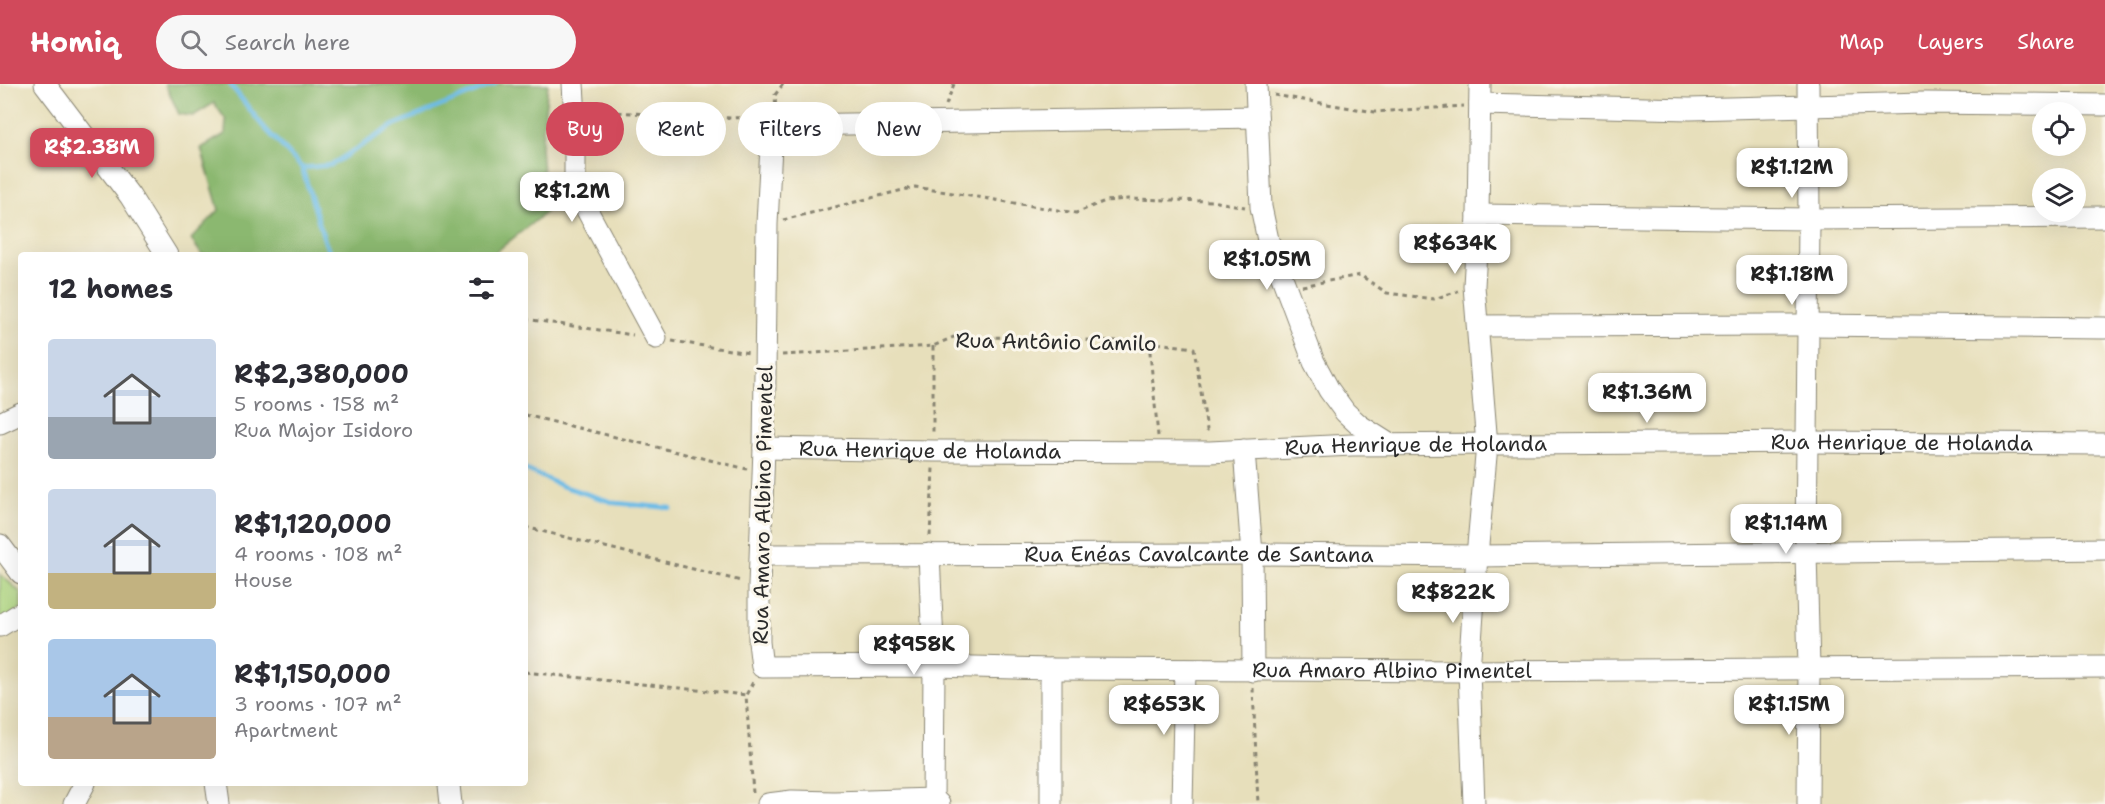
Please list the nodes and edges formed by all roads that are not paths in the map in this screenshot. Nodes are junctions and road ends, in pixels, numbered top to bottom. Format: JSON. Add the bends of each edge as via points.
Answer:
{"nodes":[{"id":1,"x":45,"y":84,"type":"edge"},
{"id":2,"x":573,"y":84,"type":"edge"},
{"id":3,"x":1808,"y":84,"type":"edge"},
{"id":4,"x":1256,"y":88,"type":"edge"},
{"id":5,"x":1924,"y":93,"type":"edge"},
{"id":6,"x":1480,"y":94,"type":"edge"},
{"id":7,"x":2072,"y":94,"type":"edge"},
{"id":8,"x":2105,"y":105,"type":"edge"},
{"id":9,"x":1807,"y":107,"type":"junction"},
{"id":10,"x":1257,"y":117,"type":"junction"},
{"id":11,"x":1478,"y":215,"type":"junction"},
{"id":12,"x":2105,"y":217,"type":"edge"},
{"id":13,"x":1809,"y":219,"type":"junction"},
{"id":14,"x":164,"y":252,"type":"edge"},
{"id":15,"x":1808,"y":325,"type":"junction"},
{"id":16,"x":1478,"y":327,"type":"junction"},
{"id":17,"x":2105,"y":328,"type":"edge"},
{"id":18,"x":656,"y":338,"type":"road end"},
{"id":19,"x":18,"y":414,"type":"edge"},
{"id":20,"x":0,"y":423,"type":"edge"},
{"id":21,"x":1808,"y":442,"type":"junction"},
{"id":22,"x":2105,"y":444,"type":"edge"},
{"id":23,"x":1390,"y":445,"type":"junction"},
{"id":24,"x":1487,"y":445,"type":"junction"},
{"id":25,"x":764,"y":448,"type":"junction"},
{"id":26,"x":1244,"y":450,"type":"junction"},
{"id":27,"x":0,"y":545,"type":"edge"},
{"id":28,"x":2105,"y":549,"type":"edge"},
{"id":29,"x":1806,"y":553,"type":"junction"},
{"id":30,"x":929,"y":554,"type":"junction"},
{"id":31,"x":1252,"y":554,"type":"junction"},
{"id":32,"x":761,"y":555,"type":"junction"},
{"id":33,"x":1477,"y":556,"type":"junction"},
{"id":34,"x":18,"y":569,"type":"edge"},
{"id":35,"x":18,"y":615,"type":"edge"},
{"id":36,"x":0,"y":626,"type":"edge"},
{"id":37,"x":934,"y":666,"type":"junction"},
{"id":38,"x":2105,"y":667,"type":"edge"},
{"id":39,"x":1809,"y":668,"type":"junction"},
{"id":40,"x":1051,"y":669,"type":"junction"},
{"id":41,"x":1185,"y":670,"type":"junction"},
{"id":42,"x":1253,"y":671,"type":"junction"},
{"id":43,"x":1469,"y":671,"type":"junction"},
{"id":44,"x":83,"y":786,"type":"edge"},
{"id":45,"x":216,"y":786,"type":"edge"},
{"id":46,"x":760,"y":799,"type":"edge"},
{"id":47,"x":935,"y":802,"type":"edge"},
{"id":48,"x":74,"y":804,"type":"edge"},
{"id":49,"x":219,"y":804,"type":"edge"},
{"id":50,"x":1051,"y":804,"type":"edge"},
{"id":51,"x":1182,"y":804,"type":"edge"},
{"id":52,"x":1474,"y":804,"type":"edge"},
{"id":53,"x":1808,"y":804,"type":"edge"}],
"edges":[{"from":1,"to":14,"type":"street","via":[[130,196]]},
{"from":2,"to":18,"type":"street","via":[[575,188]]},
{"from":3,"to":9,"type":"street"},
{"from":4,"to":10,"type":"street"},
{"from":5,"to":7,"type":"street"},
{"from":5,"to":9,"type":"street"},
{"from":6,"to":9,"type":"street","via":[[1690,109]]},
{"from":6,"to":11,"type":"street"},
{"from":7,"to":8,"type":"street"},
{"from":9,"to":13,"type":"street"},
{"from":10,"to":23,"type":"street","via":[[1261,207],[1268,240],[1314,362],[1345,412]]},
{"from":10,"to":25,"type":"street","name":"Rua Amaro Albino Pimentel","via":[[940,121],[791,125],[777,129],[771,146],[767,224]]},
{"from":11,"to":13,"type":"street"},
{"from":11,"to":16,"type":"street","via":[[1474,286]]},
{"from":12,"to":13,"type":"street"},
{"from":13,"to":15,"type":"street"},
{"from":15,"to":16,"type":"street"},
{"from":15,"to":17,"type":"street"},
{"from":15,"to":21,"type":"street"},
{"from":16,"to":24,"type":"street"},
{"from":19,"to":20,"type":"street"},
{"from":21,"to":22,"type":"street","name":"Rua Henrique de Holanda"},
{"from":21,"to":24,"type":"street","name":"Rua Henrique de Holanda"},
{"from":21,"to":29,"type":"street"},
{"from":23,"to":24,"type":"street","name":"Rua Henrique de Holanda"},
{"from":23,"to":26,"type":"street","name":"Rua Henrique de Holanda"},
{"from":24,"to":33,"type":"street"},
{"from":25,"to":26,"type":"street","name":"Rua Henrique de Holanda"},
{"from":25,"to":32,"type":"street","name":"Rua Amaro Albino Pimentel"},
{"from":26,"to":31,"type":"street"},
{"from":27,"to":34,"type":"street"},
{"from":28,"to":29,"type":"street","name":"Rua Enéas Cavalcante de Santana"},
{"from":29,"to":33,"type":"street","name":"Rua Enéas Cavalcante de Santana"},
{"from":29,"to":39,"type":"street"},
{"from":30,"to":31,"type":"street","name":"Rua Enéas Cavalcante de Santana"},
{"from":30,"to":32,"type":"street","name":"Rua Enéas Cavalcante de Santana"},
{"from":30,"to":37,"type":"street"},
{"from":31,"to":33,"type":"street","name":"Rua Enéas Cavalcante de Santana"},
{"from":31,"to":42,"type":"street"},
{"from":32,"to":37,"type":"street","name":"Rua Amaro Albino Pimentel","via":[[762,667]]},
{"from":33,"to":43,"type":"street"},
{"from":35,"to":36,"type":"street"},
{"from":37,"to":40,"type":"street","name":"Rua Amaro Albino Pimentel"},
{"from":37,"to":47,"type":"street"},
{"from":38,"to":39,"type":"street","name":"Rua Amaro Albino Pimentel"},
{"from":39,"to":43,"type":"street","name":"Rua Amaro Albino Pimentel"},
{"from":39,"to":53,"type":"street"},
{"from":40,"to":41,"type":"street","name":"Rua Amaro Albino Pimentel"},
{"from":40,"to":50,"type":"street"},
{"from":41,"to":42,"type":"street","name":"Rua Amaro Albino Pimentel"},
{"from":41,"to":51,"type":"street"},
{"from":42,"to":43,"type":"street","name":"Rua Amaro Albino Pimentel"},
{"from":43,"to":52,"type":"street"},
{"from":44,"to":48,"type":"street"},
{"from":45,"to":49,"type":"street"},
{"from":46,"to":47,"type":"street"}]}
